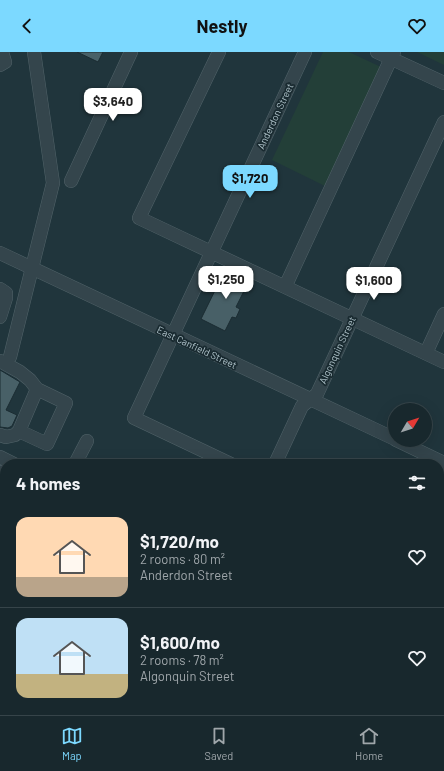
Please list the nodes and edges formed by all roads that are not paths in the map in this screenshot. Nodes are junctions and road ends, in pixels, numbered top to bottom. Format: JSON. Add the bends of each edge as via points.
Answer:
{"nodes":[{"id":1,"x":2,"y":52,"type":"edge"},
{"id":2,"x":34,"y":52,"type":"edge"},
{"id":3,"x":131,"y":52,"type":"edge"},
{"id":4,"x":219,"y":52,"type":"edge"},
{"id":5,"x":305,"y":52,"type":"edge"},
{"id":6,"x":377,"y":52,"type":"edge"},
{"id":7,"x":393,"y":55,"type":"edge"},
{"id":8,"x":0,"y":65,"type":"edge"},
{"id":9,"x":444,"y":83,"type":"edge"},
{"id":10,"x":444,"y":122,"type":"edge"},
{"id":11,"x":71,"y":180,"type":"dead end"},
{"id":12,"x":212,"y":252,"type":"junction"},
{"id":13,"x":0,"y":253,"type":"edge"},
{"id":14,"x":31,"y":268,"type":"junction"},
{"id":15,"x":285,"y":287,"type":"junction"},
{"id":16,"x":0,"y":289,"type":"edge"},
{"id":17,"x":444,"y":314,"type":"edge"},
{"id":18,"x":0,"y":317,"type":"edge"},
{"id":19,"x":352,"y":318,"type":"junction"},
{"id":20,"x":173,"y":336,"type":"junction"},
{"id":21,"x":426,"y":353,"type":"junction"},
{"id":22,"x":5,"y":359,"type":"edge"},
{"id":23,"x":444,"y":362,"type":"edge"},
{"id":24,"x":37,"y":389,"type":"junction"},
{"id":25,"x":310,"y":399,"type":"junction"},
{"id":26,"x":19,"y":431,"type":"junction"},
{"id":27,"x":0,"y":435,"type":"edge"},
{"id":28,"x":388,"y":436,"type":"edge"},
{"id":29,"x":86,"y":441,"type":"dead end"},
{"id":30,"x":411,"y":447,"type":"edge"},
{"id":31,"x":77,"y":459,"type":"edge"},
{"id":32,"x":220,"y":459,"type":"edge"},
{"id":33,"x":277,"y":459,"type":"edge"},
{"id":34,"x":437,"y":459,"type":"edge"}],
"edges":[{"from":1,"to":8,"type":"street","via":[[5,62]]},
{"from":2,"to":14,"type":"street","via":[[53,183]]},
{"from":3,"to":11,"type":"street"},
{"from":4,"to":12,"type":"street","via":[[138,218]]},
{"from":5,"to":12,"type":"street","name":"Anderdon Street"},
{"from":6,"to":7,"type":"street"},
{"from":7,"to":9,"type":"street"},
{"from":7,"to":15,"type":"street"},
{"from":10,"to":19,"type":"street","name":"Algonquin Street"},
{"from":12,"to":15,"type":"street"},
{"from":12,"to":20,"type":"street","name":"Anderdon Street"},
{"from":13,"to":14,"type":"street","name":"East Canfield Street"},
{"from":14,"to":20,"type":"street","name":"East Canfield Street"},
{"from":14,"to":22,"type":"street"},
{"from":15,"to":19,"type":"street"},
{"from":16,"to":18,"type":"street","via":[[6,293],[6,298]]},
{"from":17,"to":21,"type":"street"},
{"from":19,"to":21,"type":"street"},
{"from":19,"to":25,"type":"street","name":"Algonquin Street","via":[[317,394]]},
{"from":20,"to":25,"type":"street","name":"East Canfield Street"},
{"from":20,"to":32,"type":"street","name":"Anderdon Street","via":[[134,418]]},
{"from":21,"to":23,"type":"street"},
{"from":22,"to":24,"type":"street"},
{"from":24,"to":26,"type":"street"},
{"from":24,"to":26,"type":"street","via":[[66,403],[47,444]]},
{"from":25,"to":28,"type":"street","name":"East Canfield Street"},
{"from":25,"to":33,"type":"street","name":"Algonquin Street","via":[[302,406]]},
{"from":26,"to":27,"type":"street","via":[[6,437]]},
{"from":29,"to":31,"type":"street"},
{"from":30,"to":34,"type":"street","name":"East Canfield Street"}]}
